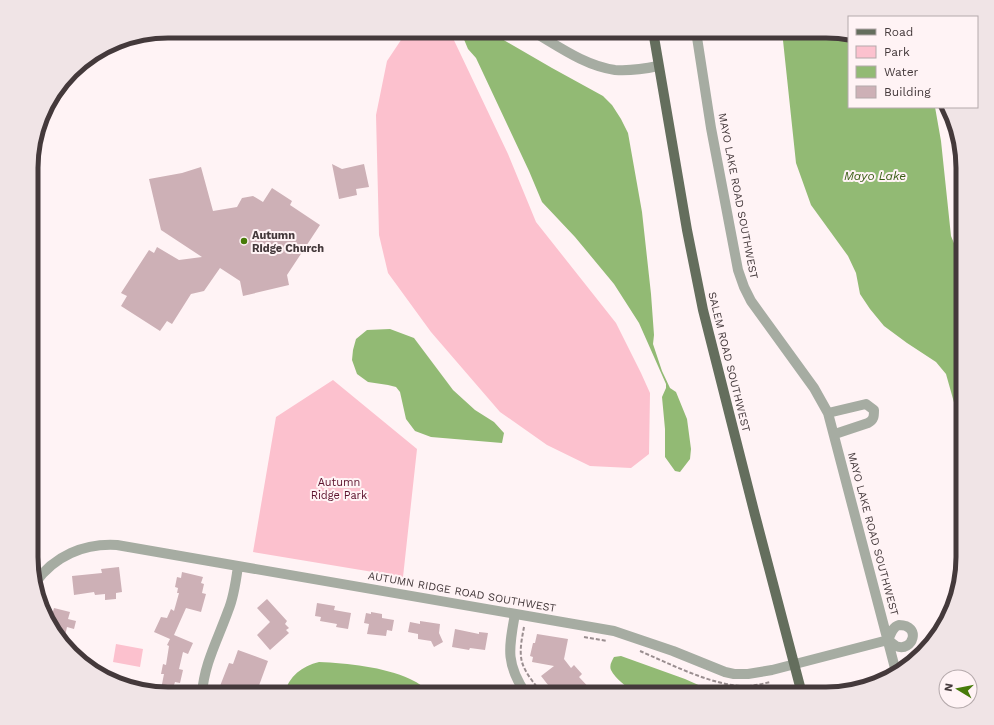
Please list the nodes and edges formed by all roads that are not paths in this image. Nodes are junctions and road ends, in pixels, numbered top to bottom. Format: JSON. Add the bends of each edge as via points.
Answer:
{"nodes":[{"id":1,"x":544,"y":38,"type":"edge"},
{"id":2,"x":654,"y":38,"type":"edge"},
{"id":3,"x":697,"y":38,"type":"edge"},
{"id":4,"x":658,"y":66,"type":"junction"},
{"id":5,"x":828,"y":413,"type":"junction"},
{"id":6,"x":835,"y":434,"type":"junction"},
{"id":7,"x":238,"y":566,"type":"junction"},
{"id":8,"x":39,"y":577,"type":"edge"},
{"id":9,"x":515,"y":614,"type":"junction"},
{"id":10,"x":888,"y":640,"type":"junction"},
{"id":11,"x":794,"y":664,"type":"junction"},
{"id":12,"x":895,"y":667,"type":"edge"},
{"id":13,"x":203,"y":687,"type":"edge"},
{"id":14,"x":522,"y":687,"type":"edge"},
{"id":15,"x":800,"y":687,"type":"edge"}],
"edges":[{"from":1,"to":4,"type":"street","via":[[601,67],[634,70]]},
{"from":2,"to":4,"type":"main road","name":"SALEM ROAD SOUTHWEST"},
{"from":3,"to":5,"type":"street","name":"MAYO LAKE ROAD SOUTHWEST","via":[[738,270],[751,301],[814,388]]},
{"from":4,"to":11,"type":"main road","name":"SALEM ROAD SOUTHWEST","via":[[703,310]]},
{"from":5,"to":6,"type":"street","name":"MAYO LAKE ROAD SOUTHWEST"},
{"from":5,"to":6,"type":"street","via":[[866,404],[874,410],[872,421],[868,424]]},
{"from":6,"to":10,"type":"street","name":"MAYO LAKE ROAD SOUTHWEST"},
{"from":7,"to":8,"type":"street","name":"AUTUMN RIDGE ROAD SOUTHWEST","via":[[134,547],[96,545],[65,555]]},
{"from":7,"to":9,"type":"street","name":"AUTUMN RIDGE ROAD SOUTHWEST"},
{"from":7,"to":13,"type":"street","via":[[231,602],[209,659]]},
{"from":9,"to":11,"type":"street","name":"AUTUMN RIDGE ROAD SOUTHWEST","via":[[622,634],[734,674],[748,674]]},
{"from":9,"to":14,"type":"street","via":[[509,653],[513,671]]},
{"from":10,"to":11,"type":"street","name":"AUTUMN RIDGE ROAD SOUTHWEST"},
{"from":10,"to":12,"type":"street","name":"MAYO LAKE ROAD SOUTHWEST"},
{"from":11,"to":15,"type":"main road","name":"SALEM ROAD SOUTHWEST"}]}
